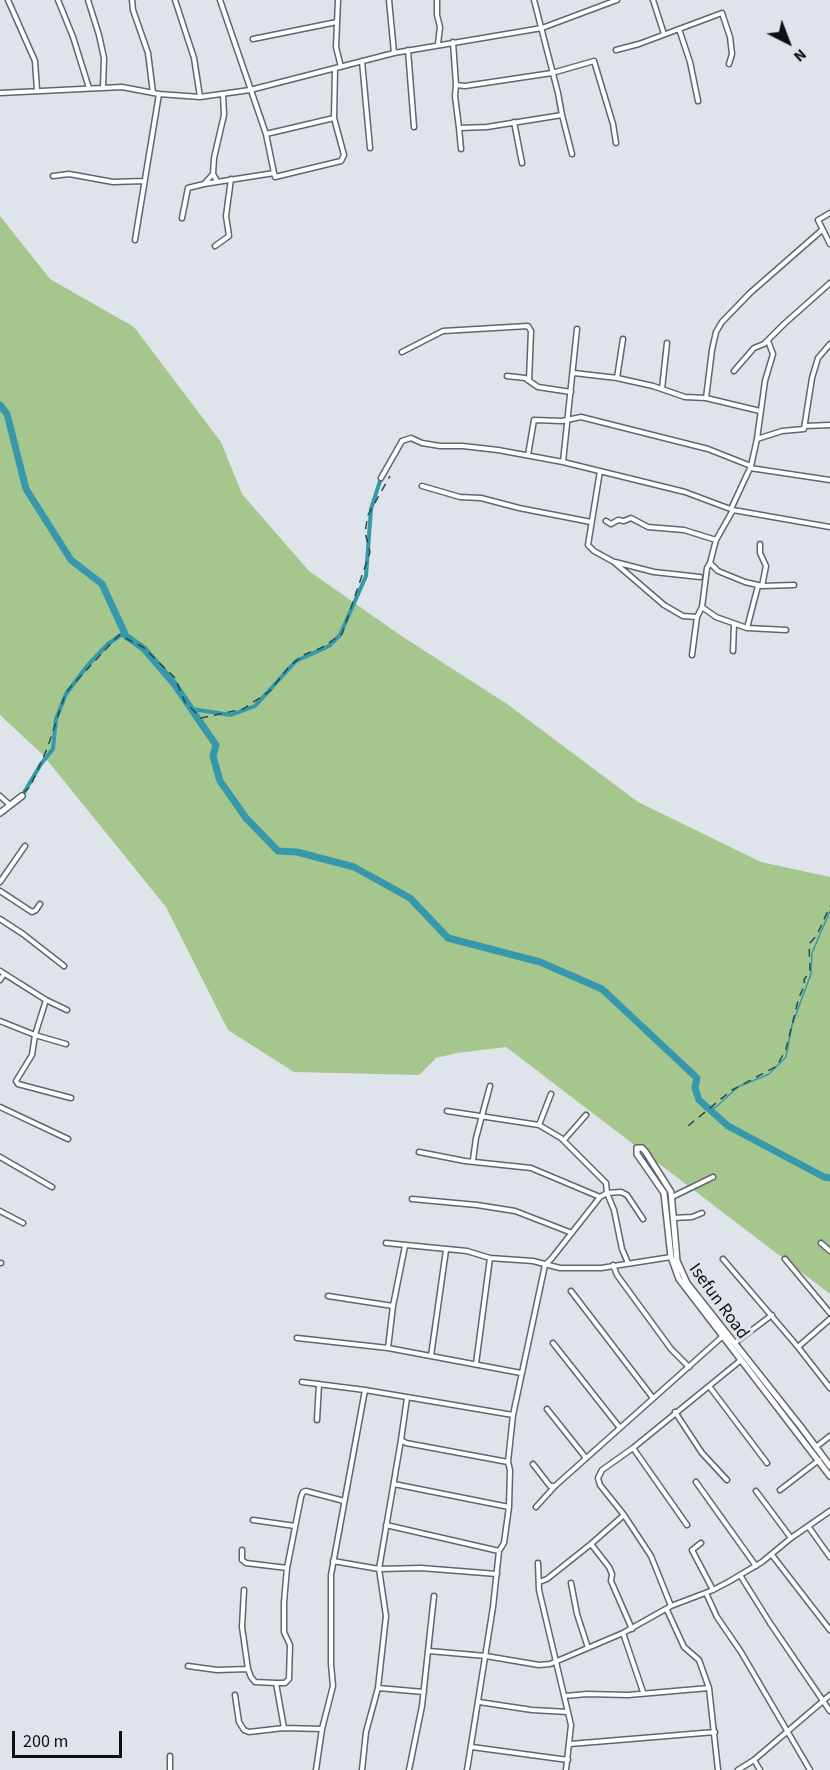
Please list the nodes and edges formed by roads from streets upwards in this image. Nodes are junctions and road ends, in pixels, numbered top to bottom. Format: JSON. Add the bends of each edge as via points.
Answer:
{"nodes":[{"id":1,"x":8,"y":0,"type":"edge"},
{"id":2,"x":58,"y":0,"type":"edge"},
{"id":3,"x":88,"y":0,"type":"edge"},
{"id":4,"x":132,"y":0,"type":"edge"},
{"id":5,"x":175,"y":0,"type":"edge"},
{"id":6,"x":225,"y":0,"type":"edge"},
{"id":7,"x":338,"y":0,"type":"edge"},
{"id":8,"x":389,"y":0,"type":"edge"},
{"id":9,"x":437,"y":0,"type":"edge"},
{"id":10,"x":534,"y":0,"type":"edge"},
{"id":11,"x":616,"y":0,"type":"edge"},
{"id":12,"x":652,"y":0,"type":"edge"},
{"id":13,"x":220,"y":1,"type":"edge"},
{"id":14,"x":337,"y":22,"type":"junction"},
{"id":15,"x":542,"y":28,"type":"junction"},
{"id":16,"x":679,"y":29,"type":"junction"},
{"id":17,"x":664,"y":34,"type":"junction"},
{"id":18,"x":253,"y":39,"type":"dead end"},
{"id":19,"x":453,"y":42,"type":"junction"},
{"id":20,"x":438,"y":44,"type":"junction"},
{"id":21,"x":408,"y":50,"type":"junction"},
{"id":22,"x":616,"y":50,"type":"dead end"},
{"id":23,"x":394,"y":52,"type":"junction"},
{"id":24,"x":362,"y":61,"type":"junction"},
{"id":25,"x":729,"y":64,"type":"dead end"},
{"id":26,"x":341,"y":67,"type":"junction"},
{"id":27,"x":334,"y":69,"type":"junction"},
{"id":28,"x":552,"y":73,"type":"junction"},
{"id":29,"x":456,"y":84,"type":"junction"},
{"id":30,"x":103,"y":87,"type":"junction"},
{"id":31,"x":89,"y":88,"type":"junction"},
{"id":32,"x":37,"y":90,"type":"junction"},
{"id":33,"x":250,"y":90,"type":"junction"},
{"id":34,"x":0,"y":93,"type":"edge"},
{"id":35,"x":153,"y":93,"type":"junction"},
{"id":36,"x":159,"y":94,"type":"junction"},
{"id":37,"x":223,"y":94,"type":"junction"},
{"id":38,"x":200,"y":97,"type":"junction"},
{"id":39,"x":698,"y":101,"type":"dead end"},
{"id":40,"x":562,"y":115,"type":"junction"},
{"id":41,"x":334,"y":118,"type":"junction"},
{"id":42,"x":513,"y":122,"type":"junction"},
{"id":43,"x":414,"y":127,"type":"dead end"},
{"id":44,"x":459,"y":128,"type":"junction"},
{"id":45,"x":266,"y":134,"type":"junction"},
{"id":46,"x":616,"y":143,"type":"dead end"},
{"id":47,"x":370,"y":148,"type":"dead end"},
{"id":48,"x":461,"y":149,"type":"dead end"},
{"id":49,"x":572,"y":154,"type":"dead end"},
{"id":50,"x":522,"y":163,"type":"dead end"},
{"id":51,"x":274,"y":173,"type":"junction"},
{"id":52,"x":213,"y":174,"type":"junction"},
{"id":53,"x":53,"y":176,"type":"dead end"},
{"id":54,"x":231,"y":179,"type":"junction"},
{"id":55,"x":144,"y":181,"type":"junction"},
{"id":56,"x":217,"y":181,"type":"junction"},
{"id":57,"x":204,"y":184,"type":"junction"},
{"id":58,"x":230,"y":196,"type":"junction"},
{"id":59,"x":235,"y":201,"type":"dead end"},
{"id":60,"x":830,"y":213,"type":"edge"},
{"id":61,"x":182,"y":218,"type":"dead end"},
{"id":62,"x":822,"y":230,"type":"junction"},
{"id":63,"x":135,"y":240,"type":"dead end"},
{"id":64,"x":830,"y":244,"type":"edge"},
{"id":65,"x":215,"y":246,"type":"dead end"},
{"id":66,"x":830,"y":283,"type":"edge"},
{"id":67,"x":577,"y":328,"type":"dead end"},
{"id":68,"x":623,"y":339,"type":"dead end"},
{"id":69,"x":768,"y":341,"type":"junction"},
{"id":70,"x":667,"y":343,"type":"dead end"},
{"id":71,"x":830,"y":344,"type":"edge"},
{"id":72,"x":402,"y":352,"type":"dead end"},
{"id":73,"x":734,"y":371,"type":"dead end"},
{"id":74,"x":574,"y":373,"type":"junction"},
{"id":75,"x":507,"y":376,"type":"dead end"},
{"id":76,"x":616,"y":378,"type":"junction"},
{"id":77,"x":529,"y":381,"type":"junction"},
{"id":78,"x":662,"y":389,"type":"junction"},
{"id":79,"x":571,"y":392,"type":"junction"},
{"id":80,"x":706,"y":398,"type":"junction"},
{"id":81,"x":760,"y":411,"type":"junction"},
{"id":82,"x":567,"y":420,"type":"junction"},
{"id":83,"x":830,"y":425,"type":"edge"},
{"id":84,"x":805,"y":426,"type":"junction"},
{"id":85,"x":757,"y":439,"type":"junction"},
{"id":86,"x":528,"y":455,"type":"junction"},
{"id":87,"x":563,"y":462,"type":"junction"},
{"id":88,"x":750,"y":467,"type":"junction"},
{"id":89,"x":600,"y":471,"type":"junction"},
{"id":90,"x":381,"y":478,"type":"dead end"},
{"id":91,"x":830,"y":480,"type":"edge"},
{"id":92,"x":422,"y":486,"type":"dead end"},
{"id":93,"x":732,"y":509,"type":"junction"},
{"id":94,"x":606,"y":520,"type":"dead end"},
{"id":95,"x":591,"y":522,"type":"junction"},
{"id":96,"x":830,"y":527,"type":"edge"},
{"id":97,"x":716,"y":540,"type":"junction"},
{"id":98,"x":760,"y":544,"type":"dead end"},
{"id":99,"x":614,"y":562,"type":"junction"},
{"id":100,"x":710,"y":563,"type":"junction"},
{"id":101,"x":700,"y":577,"type":"dead end"},
{"id":102,"x":794,"y":585,"type":"dead end"},
{"id":103,"x":760,"y":586,"type":"junction"},
{"id":104,"x":702,"y":607,"type":"junction"},
{"id":105,"x":697,"y":617,"type":"junction"},
{"id":106,"x":734,"y":624,"type":"junction"},
{"id":107,"x":747,"y":628,"type":"junction"},
{"id":108,"x":786,"y":630,"type":"dead end"},
{"id":109,"x":733,"y":651,"type":"dead end"},
{"id":110,"x":692,"y":655,"type":"dead end"},
{"id":111,"x":0,"y":796,"type":"edge"},
{"id":112,"x":22,"y":796,"type":"dead end"},
{"id":113,"x":10,"y":805,"type":"junction"},
{"id":114,"x":0,"y":813,"type":"edge"},
{"id":115,"x":25,"y":846,"type":"dead end"},
{"id":116,"x":2,"y":874,"type":"edge"},
{"id":117,"x":0,"y":882,"type":"edge"},
{"id":118,"x":0,"y":891,"type":"edge"},
{"id":119,"x":40,"y":904,"type":"dead end"},
{"id":120,"x":0,"y":919,"type":"edge"},
{"id":121,"x":64,"y":966,"type":"dead end"},
{"id":122,"x":2,"y":973,"type":"edge"},
{"id":123,"x":0,"y":980,"type":"edge"},
{"id":124,"x":46,"y":1000,"type":"junction"},
{"id":125,"x":67,"y":1010,"type":"dead end"},
{"id":126,"x":1,"y":1023,"type":"edge"},
{"id":127,"x":35,"y":1035,"type":"junction"},
{"id":128,"x":66,"y":1044,"type":"dead end"},
{"id":129,"x":490,"y":1086,"type":"dead end"},
{"id":130,"x":551,"y":1094,"type":"dead end"},
{"id":131,"x":71,"y":1098,"type":"dead end"},
{"id":132,"x":0,"y":1107,"type":"edge"},
{"id":133,"x":447,"y":1112,"type":"dead end"},
{"id":134,"x":586,"y":1115,"type":"dead end"},
{"id":135,"x":483,"y":1116,"type":"junction"},
{"id":136,"x":539,"y":1125,"type":"junction"},
{"id":137,"x":68,"y":1139,"type":"dead end"},
{"id":138,"x":564,"y":1140,"type":"junction"},
{"id":139,"x":419,"y":1152,"type":"dead end"},
{"id":140,"x":0,"y":1157,"type":"edge"},
{"id":141,"x":473,"y":1160,"type":"junction"},
{"id":142,"x":713,"y":1177,"type":"dead end"},
{"id":143,"x":52,"y":1187,"type":"dead end"},
{"id":144,"x":607,"y":1193,"type":"junction"},
{"id":145,"x":600,"y":1197,"type":"junction"},
{"id":146,"x":672,"y":1197,"type":"junction"},
{"id":147,"x":412,"y":1199,"type":"dead end"},
{"id":148,"x":0,"y":1211,"type":"edge"},
{"id":149,"x":702,"y":1213,"type":"dead end"},
{"id":150,"x":673,"y":1218,"type":"junction"},
{"id":151,"x":643,"y":1219,"type":"dead end"},
{"id":152,"x":23,"y":1223,"type":"dead end"},
{"id":153,"x":572,"y":1233,"type":"junction"},
{"id":154,"x":821,"y":1243,"type":"dead end"},
{"id":155,"x":386,"y":1244,"type":"dead end"},
{"id":156,"x":405,"y":1246,"type":"junction"},
{"id":157,"x":446,"y":1250,"type":"junction"},
{"id":158,"x":830,"y":1251,"type":"edge"},
{"id":159,"x":671,"y":1257,"type":"junction"},
{"id":160,"x":490,"y":1258,"type":"junction"},
{"id":161,"x":723,"y":1259,"type":"dead end"},
{"id":162,"x":785,"y":1259,"type":"dead end"},
{"id":163,"x":628,"y":1264,"type":"junction"},
{"id":164,"x":544,"y":1265,"type":"junction"},
{"id":165,"x":613,"y":1265,"type":"junction"},
{"id":166,"x":570,"y":1292,"type":"dead end"},
{"id":167,"x":328,"y":1296,"type":"dead end"},
{"id":168,"x":702,"y":1305,"type":"junction"},
{"id":169,"x":393,"y":1306,"type":"junction"},
{"id":170,"x":830,"y":1313,"type":"edge"},
{"id":171,"x":772,"y":1315,"type":"junction"},
{"id":172,"x":830,"y":1319,"type":"edge"},
{"id":173,"x":723,"y":1336,"type":"junction"},
{"id":174,"x":297,"y":1338,"type":"dead end"},
{"id":175,"x":736,"y":1342,"type":"junction"},
{"id":176,"x":554,"y":1343,"type":"dead end"},
{"id":177,"x":798,"y":1347,"type":"junction"},
{"id":178,"x":388,"y":1348,"type":"junction"},
{"id":179,"x":431,"y":1356,"type":"junction"},
{"id":180,"x":742,"y":1360,"type":"junction"},
{"id":181,"x":476,"y":1364,"type":"junction"},
{"id":182,"x":689,"y":1367,"type":"junction"},
{"id":183,"x":521,"y":1373,"type":"junction"},
{"id":184,"x":828,"y":1380,"type":"edge"},
{"id":185,"x":302,"y":1382,"type":"dead end"},
{"id":186,"x":319,"y":1384,"type":"junction"},
{"id":187,"x":709,"y":1386,"type":"junction"},
{"id":188,"x":830,"y":1388,"type":"edge"},
{"id":189,"x":365,"y":1390,"type":"junction"},
{"id":190,"x":407,"y":1398,"type":"junction"},
{"id":191,"x":653,"y":1398,"type":"junction"},
{"id":192,"x":546,"y":1409,"type":"dead end"},
{"id":193,"x":675,"y":1412,"type":"junction"},
{"id":194,"x":513,"y":1415,"type":"junction"},
{"id":195,"x":317,"y":1420,"type":"dead end"},
{"id":196,"x":620,"y":1428,"type":"junction"},
{"id":197,"x":830,"y":1437,"type":"edge"},
{"id":198,"x":401,"y":1440,"type":"junction"},
{"id":199,"x":816,"y":1447,"type":"junction"},
{"id":200,"x":633,"y":1448,"type":"junction"},
{"id":201,"x":586,"y":1458,"type":"junction"},
{"id":202,"x":819,"y":1460,"type":"junction"},
{"id":203,"x":508,"y":1462,"type":"junction"},
{"id":204,"x":766,"y":1463,"type":"dead end"},
{"id":205,"x":533,"y":1464,"type":"dead end"},
{"id":206,"x":830,"y":1466,"type":"edge"},
{"id":207,"x":830,"y":1476,"type":"edge"},
{"id":208,"x":727,"y":1480,"type":"dead end"},
{"id":209,"x":696,"y":1482,"type":"dead end"},
{"id":210,"x":394,"y":1484,"type":"junction"},
{"id":211,"x":555,"y":1486,"type":"junction"},
{"id":212,"x":780,"y":1490,"type":"dead end"},
{"id":213,"x":756,"y":1491,"type":"dead end"},
{"id":214,"x":344,"y":1501,"type":"junction"},
{"id":215,"x":509,"y":1507,"type":"junction"},
{"id":216,"x":536,"y":1507,"type":"dead end"},
{"id":217,"x":830,"y":1511,"type":"edge"},
{"id":218,"x":624,"y":1515,"type":"junction"},
{"id":219,"x":253,"y":1520,"type":"dead end"},
{"id":220,"x":386,"y":1525,"type":"junction"},
{"id":221,"x":687,"y":1525,"type":"dead end"},
{"id":222,"x":295,"y":1526,"type":"junction"},
{"id":223,"x":808,"y":1526,"type":"junction"},
{"id":224,"x":791,"y":1538,"type":"junction"},
{"id":225,"x":701,"y":1543,"type":"dead end"},
{"id":226,"x":591,"y":1544,"type":"junction"},
{"id":227,"x":242,"y":1550,"type":"dead end"},
{"id":228,"x":499,"y":1551,"type":"junction"},
{"id":229,"x":772,"y":1555,"type":"junction"},
{"id":230,"x":830,"y":1557,"type":"edge"},
{"id":231,"x":333,"y":1561,"type":"junction"},
{"id":232,"x":538,"y":1563,"type":"dead end"},
{"id":233,"x":756,"y":1566,"type":"junction"},
{"id":234,"x":287,"y":1568,"type":"junction"},
{"id":235,"x":380,"y":1569,"type":"junction"},
{"id":236,"x":497,"y":1574,"type":"junction"},
{"id":237,"x":740,"y":1575,"type":"junction"},
{"id":238,"x":539,"y":1582,"type":"junction"},
{"id":239,"x":571,"y":1583,"type":"dead end"},
{"id":240,"x":244,"y":1590,"type":"dead end"},
{"id":241,"x":713,"y":1590,"type":"junction"},
{"id":242,"x":706,"y":1593,"type":"junction"},
{"id":243,"x":434,"y":1596,"type":"dead end"},
{"id":244,"x":669,"y":1608,"type":"junction"},
{"id":245,"x":632,"y":1629,"type":"junction"},
{"id":246,"x":830,"y":1630,"type":"edge"},
{"id":247,"x":623,"y":1633,"type":"junction"},
{"id":248,"x":588,"y":1648,"type":"junction"},
{"id":249,"x":429,"y":1651,"type":"junction"},
{"id":250,"x":486,"y":1656,"type":"junction"},
{"id":251,"x":556,"y":1662,"type":"junction"},
{"id":252,"x":188,"y":1666,"type":"dead end"},
{"id":253,"x":248,"y":1669,"type":"junction"},
{"id":254,"x":276,"y":1683,"type":"junction"},
{"id":255,"x":378,"y":1688,"type":"junction"},
{"id":256,"x":709,"y":1688,"type":"junction"},
{"id":257,"x":423,"y":1692,"type":"junction"},
{"id":258,"x":643,"y":1692,"type":"junction"},
{"id":259,"x":235,"y":1695,"type":"dead end"},
{"id":260,"x":830,"y":1695,"type":"edge"},
{"id":261,"x":565,"y":1696,"type":"junction"},
{"id":262,"x":479,"y":1702,"type":"junction"},
{"id":263,"x":823,"y":1702,"type":"junction"},
{"id":264,"x":830,"y":1711,"type":"edge"},
{"id":265,"x":568,"y":1712,"type":"junction"},
{"id":266,"x":284,"y":1728,"type":"junction"},
{"id":267,"x":322,"y":1730,"type":"junction"},
{"id":268,"x":715,"y":1732,"type":"junction"},
{"id":269,"x":788,"y":1732,"type":"junction"},
{"id":270,"x":570,"y":1744,"type":"junction"},
{"id":271,"x":472,"y":1747,"type":"junction"},
{"id":272,"x":170,"y":1756,"type":"dead end"},
{"id":273,"x":568,"y":1760,"type":"junction"},
{"id":274,"x":754,"y":1760,"type":"junction"},
{"id":275,"x":170,"y":1770,"type":"edge"},
{"id":276,"x":316,"y":1770,"type":"edge"},
{"id":277,"x":362,"y":1770,"type":"edge"},
{"id":278,"x":409,"y":1770,"type":"edge"},
{"id":279,"x":467,"y":1770,"type":"edge"},
{"id":280,"x":566,"y":1770,"type":"edge"},
{"id":281,"x":718,"y":1770,"type":"edge"},
{"id":282,"x":738,"y":1770,"type":"edge"},
{"id":283,"x":760,"y":1770,"type":"edge"},
{"id":284,"x":810,"y":1770,"type":"edge"}],
"edges":[{"from":1,"to":32,"type":"street","via":[[34,61]]},
{"from":2,"to":31,"type":"street"},
{"from":3,"to":30,"type":"street","via":[[104,58]]},
{"from":4,"to":35,"type":"street","via":[[148,53]]},
{"from":5,"to":38,"type":"street","via":[[194,58]]},
{"from":6,"to":13,"type":"street"},
{"from":7,"to":14,"type":"street"},
{"from":8,"to":23,"type":"street"},
{"from":9,"to":20,"type":"street"},
{"from":10,"to":15,"type":"street"},
{"from":11,"to":15,"type":"street"},
{"from":12,"to":17,"type":"street"},
{"from":13,"to":33,"type":"street"},
{"from":14,"to":18,"type":"street"},
{"from":14,"to":26,"type":"street","via":[[336,47]]},
{"from":15,"to":19,"type":"street"},
{"from":15,"to":28,"type":"street"},
{"from":16,"to":17,"type":"street"},
{"from":16,"to":25,"type":"street","via":[[722,13],[730,37]]},
{"from":16,"to":39,"type":"street"},
{"from":17,"to":22,"type":"street"},
{"from":19,"to":20,"type":"street"},
{"from":19,"to":29,"type":"street"},
{"from":20,"to":21,"type":"street"},
{"from":21,"to":23,"type":"street"},
{"from":21,"to":43,"type":"street"},
{"from":23,"to":24,"type":"street"},
{"from":24,"to":26,"type":"street"},
{"from":24,"to":47,"type":"street"},
{"from":26,"to":27,"type":"street"},
{"from":27,"to":33,"type":"street"},
{"from":27,"to":41,"type":"street"},
{"from":28,"to":29,"type":"street","via":[[465,86]]},
{"from":28,"to":40,"type":"street"},
{"from":28,"to":46,"type":"street","via":[[594,61]]},
{"from":29,"to":44,"type":"street"},
{"from":30,"to":31,"type":"street"},
{"from":30,"to":35,"type":"street"},
{"from":31,"to":32,"type":"street"},
{"from":32,"to":34,"type":"street"},
{"from":33,"to":37,"type":"street"},
{"from":33,"to":45,"type":"street"},
{"from":35,"to":36,"type":"street"},
{"from":36,"to":38,"type":"street"},
{"from":36,"to":55,"type":"street"},
{"from":37,"to":38,"type":"street"},
{"from":37,"to":52,"type":"street","via":[[224,115]]},
{"from":40,"to":42,"type":"street"},
{"from":40,"to":49,"type":"street"},
{"from":41,"to":45,"type":"street"},
{"from":41,"to":51,"type":"street","via":[[344,155],[341,161],[282,176],[275,177]]},
{"from":42,"to":44,"type":"street"},
{"from":42,"to":50,"type":"street"},
{"from":44,"to":48,"type":"street"},
{"from":45,"to":51,"type":"street"},
{"from":51,"to":54,"type":"street"},
{"from":52,"to":56,"type":"street"},
{"from":52,"to":57,"type":"street"},
{"from":53,"to":55,"type":"street"},
{"from":54,"to":56,"type":"street"},
{"from":54,"to":58,"type":"street"},
{"from":55,"to":63,"type":"street"},
{"from":56,"to":57,"type":"street"},
{"from":57,"to":61,"type":"street","via":[[188,188]]},
{"from":58,"to":59,"type":"street"},
{"from":58,"to":65,"type":"street","via":[[226,216],[229,236]]},
{"from":60,"to":62,"type":"street","via":[[818,220]]},
{"from":62,"to":64,"type":"street"},
{"from":62,"to":80,"type":"street","via":[[722,322],[712,350]]},
{"from":66,"to":69,"type":"street"},
{"from":67,"to":74,"type":"street"},
{"from":68,"to":76,"type":"street"},
{"from":69,"to":73,"type":"street","via":[[754,348]]},
{"from":69,"to":81,"type":"street","via":[[773,354]]},
{"from":70,"to":78,"type":"street"},
{"from":71,"to":84,"type":"street","via":[[818,358]]},
{"from":72,"to":77,"type":"street","via":[[443,331],[528,326]]},
{"from":74,"to":76,"type":"street"},
{"from":74,"to":79,"type":"street"},
{"from":75,"to":77,"type":"street"},
{"from":76,"to":78,"type":"street"},
{"from":77,"to":79,"type":"street","via":[[538,387]]},
{"from":78,"to":80,"type":"street","via":[[685,397]]},
{"from":79,"to":82,"type":"street"},
{"from":80,"to":81,"type":"street"},
{"from":81,"to":85,"type":"street"},
{"from":82,"to":86,"type":"street","via":[[534,420]]},
{"from":82,"to":87,"type":"street"},
{"from":82,"to":88,"type":"street","via":[[581,417],[636,430],[708,449]]},
{"from":83,"to":84,"type":"street"},
{"from":84,"to":85,"type":"street"},
{"from":85,"to":88,"type":"street"},
{"from":86,"to":87,"type":"street"},
{"from":86,"to":90,"type":"street","via":[[407,439],[399,445]]},
{"from":87,"to":89,"type":"street"},
{"from":88,"to":91,"type":"street"},
{"from":88,"to":93,"type":"street"},
{"from":89,"to":93,"type":"street","via":[[685,492]]},
{"from":89,"to":95,"type":"street"},
{"from":92,"to":95,"type":"street"},
{"from":93,"to":96,"type":"street"},
{"from":93,"to":97,"type":"street"},
{"from":94,"to":97,"type":"street","via":[[611,524],[631,518],[648,526],[684,530]]},
{"from":95,"to":99,"type":"street","via":[[588,545]]},
{"from":97,"to":100,"type":"street"},
{"from":98,"to":103,"type":"street","via":[[766,566]]},
{"from":99,"to":101,"type":"street"},
{"from":99,"to":105,"type":"street","via":[[664,605],[683,616]]},
{"from":100,"to":103,"type":"street","via":[[718,571]]},
{"from":100,"to":104,"type":"street"},
{"from":102,"to":103,"type":"street"},
{"from":103,"to":107,"type":"street"},
{"from":104,"to":105,"type":"street"},
{"from":104,"to":106,"type":"street"},
{"from":105,"to":110,"type":"street"},
{"from":106,"to":107,"type":"street"},
{"from":106,"to":109,"type":"street"},
{"from":107,"to":108,"type":"street"},
{"from":111,"to":113,"type":"street"},
{"from":112,"to":113,"type":"street"},
{"from":113,"to":114,"type":"street"},
{"from":115,"to":116,"type":"street"},
{"from":116,"to":117,"type":"street"},
{"from":118,"to":119,"type":"street","via":[[32,912]]},
{"from":120,"to":121,"type":"street"},
{"from":122,"to":123,"type":"street"},
{"from":122,"to":124,"type":"street"},
{"from":124,"to":125,"type":"street"},
{"from":124,"to":127,"type":"street"},
{"from":126,"to":127,"type":"street"},
{"from":127,"to":128,"type":"street"},
{"from":127,"to":131,"type":"street","via":[[32,1055],[16,1083]]},
{"from":129,"to":135,"type":"street"},
{"from":130,"to":136,"type":"street"},
{"from":132,"to":137,"type":"street"},
{"from":133,"to":135,"type":"street"},
{"from":134,"to":138,"type":"street"},
{"from":135,"to":136,"type":"street"},
{"from":135,"to":141,"type":"street"},
{"from":136,"to":138,"type":"street"},
{"from":138,"to":144,"type":"street","via":[[606,1183]]},
{"from":139,"to":141,"type":"street"},
{"from":140,"to":143,"type":"street"},
{"from":141,"to":145,"type":"street","via":[[531,1168]]},
{"from":142,"to":146,"type":"street"},
{"from":144,"to":145,"type":"street"},
{"from":144,"to":151,"type":"street","via":[[627,1195]]},
{"from":144,"to":163,"type":"street"},
{"from":145,"to":153,"type":"street"},
{"from":146,"to":150,"type":"street","name":"Isefun Road"},
{"from":146,"to":159,"type":"street","name":"Isefun Road","via":[[645,1151],[637,1148],[636,1154],[664,1193]]},
{"from":147,"to":153,"type":"street","via":[[514,1211]]},
{"from":148,"to":152,"type":"street"},
{"from":149,"to":150,"type":"street"},
{"from":150,"to":168,"type":"street","name":"Isefun Road","via":[[677,1261]]},
{"from":153,"to":164,"type":"street"},
{"from":154,"to":158,"type":"street"},
{"from":155,"to":156,"type":"street"},
{"from":156,"to":157,"type":"street"},
{"from":156,"to":169,"type":"street"},
{"from":157,"to":160,"type":"street"},
{"from":157,"to":179,"type":"street"},
{"from":159,"to":163,"type":"street"},
{"from":159,"to":168,"type":"street","name":"Isefun Road","via":[[679,1280]]},
{"from":160,"to":164,"type":"street"},
{"from":160,"to":181,"type":"street"},
{"from":161,"to":171,"type":"street"},
{"from":162,"to":170,"type":"street"},
{"from":163,"to":165,"type":"street"},
{"from":164,"to":165,"type":"street"},
{"from":164,"to":183,"type":"street"},
{"from":165,"to":182,"type":"street","via":[[671,1349]]},
{"from":166,"to":191,"type":"street"},
{"from":167,"to":169,"type":"street"},
{"from":168,"to":173,"type":"street","name":"Isefun Road"},
{"from":168,"to":175,"type":"street","name":"Isefun Road"},
{"from":169,"to":178,"type":"street"},
{"from":171,"to":175,"type":"street"},
{"from":171,"to":177,"type":"street"},
{"from":172,"to":177,"type":"street"},
{"from":173,"to":180,"type":"street","name":"Isefun Road"},
{"from":173,"to":182,"type":"street"},
{"from":174,"to":178,"type":"street"},
{"from":175,"to":199,"type":"street","name":"Isefun Road"},
{"from":176,"to":196,"type":"street"},
{"from":177,"to":184,"type":"street"},
{"from":178,"to":179,"type":"street"},
{"from":179,"to":181,"type":"street"},
{"from":180,"to":187,"type":"street"},
{"from":180,"to":202,"type":"street","name":"Isefun Road"},
{"from":181,"to":183,"type":"street"},
{"from":182,"to":191,"type":"street"},
{"from":183,"to":194,"type":"street"},
{"from":184,"to":188,"type":"street"},
{"from":185,"to":186,"type":"street"},
{"from":186,"to":189,"type":"street"},
{"from":186,"to":195,"type":"street"},
{"from":187,"to":193,"type":"street"},
{"from":187,"to":204,"type":"street"},
{"from":189,"to":190,"type":"street"},
{"from":189,"to":214,"type":"street"},
{"from":190,"to":194,"type":"street"},
{"from":190,"to":198,"type":"street"},
{"from":191,"to":196,"type":"street"},
{"from":192,"to":201,"type":"street"},
{"from":193,"to":200,"type":"street"},
{"from":193,"to":208,"type":"street","via":[[702,1453]]},
{"from":194,"to":203,"type":"street"},
{"from":196,"to":201,"type":"street"},
{"from":197,"to":199,"type":"street"},
{"from":198,"to":203,"type":"street"},
{"from":198,"to":210,"type":"street"},
{"from":199,"to":206,"type":"street","name":"Isefun Road"},
{"from":200,"to":218,"type":"street","via":[[602,1470],[598,1478]]},
{"from":200,"to":221,"type":"street"},
{"from":201,"to":211,"type":"street"},
{"from":202,"to":207,"type":"street","name":"Isefun Road"},
{"from":202,"to":212,"type":"street"},
{"from":203,"to":215,"type":"street"},
{"from":205,"to":211,"type":"street","via":[[550,1486]]},
{"from":209,"to":233,"type":"street"},
{"from":210,"to":215,"type":"street"},
{"from":210,"to":220,"type":"street"},
{"from":211,"to":216,"type":"street"},
{"from":213,"to":224,"type":"street"},
{"from":214,"to":222,"type":"street","via":[[303,1492]]},
{"from":214,"to":231,"type":"street"},
{"from":215,"to":228,"type":"street","via":[[504,1543]]},
{"from":217,"to":223,"type":"street"},
{"from":218,"to":226,"type":"street"},
{"from":218,"to":244,"type":"street","via":[[651,1556]]},
{"from":219,"to":222,"type":"street"},
{"from":220,"to":228,"type":"street"},
{"from":220,"to":235,"type":"street"},
{"from":222,"to":234,"type":"street"},
{"from":223,"to":224,"type":"street"},
{"from":223,"to":230,"type":"street"},
{"from":224,"to":229,"type":"street"},
{"from":225,"to":241,"type":"street","via":[[692,1550]]},
{"from":226,"to":238,"type":"street"},
{"from":226,"to":245,"type":"street","via":[[609,1567]]},
{"from":227,"to":234,"type":"street","via":[[246,1563]]},
{"from":228,"to":236,"type":"street"},
{"from":229,"to":233,"type":"street"},
{"from":229,"to":246,"type":"street"},
{"from":231,"to":235,"type":"street"},
{"from":231,"to":267,"type":"street","via":[[333,1686]]},
{"from":232,"to":238,"type":"street"},
{"from":233,"to":237,"type":"street"},
{"from":234,"to":254,"type":"street","via":[[284,1632],[290,1645],[289,1679]]},
{"from":235,"to":236,"type":"street"},
{"from":235,"to":255,"type":"street","via":[[386,1616]]},
{"from":236,"to":250,"type":"street"},
{"from":237,"to":241,"type":"street"},
{"from":237,"to":263,"type":"street"},
{"from":238,"to":251,"type":"street"},
{"from":239,"to":248,"type":"street"},
{"from":240,"to":253,"type":"street","via":[[242,1627]]},
{"from":241,"to":242,"type":"street"},
{"from":242,"to":244,"type":"street"},
{"from":242,"to":269,"type":"street"},
{"from":243,"to":249,"type":"street"},
{"from":244,"to":245,"type":"street"},
{"from":244,"to":256,"type":"street","via":[[684,1647],[699,1660]]},
{"from":245,"to":247,"type":"street"},
{"from":247,"to":248,"type":"street"},
{"from":247,"to":258,"type":"street"},
{"from":248,"to":251,"type":"street"},
{"from":249,"to":250,"type":"street"},
{"from":249,"to":257,"type":"street"},
{"from":250,"to":251,"type":"street","via":[[544,1666]]},
{"from":250,"to":262,"type":"street"},
{"from":251,"to":261,"type":"street"},
{"from":252,"to":253,"type":"street"},
{"from":253,"to":254,"type":"street","via":[[255,1682]]},
{"from":254,"to":266,"type":"street"},
{"from":255,"to":257,"type":"street"},
{"from":255,"to":277,"type":"street","via":[[366,1732]]},
{"from":256,"to":258,"type":"street"},
{"from":256,"to":268,"type":"street"},
{"from":257,"to":278,"type":"street"},
{"from":258,"to":261,"type":"street"},
{"from":259,"to":266,"type":"street","via":[[244,1730]]},
{"from":260,"to":263,"type":"street"},
{"from":261,"to":265,"type":"street"},
{"from":262,"to":265,"type":"street"},
{"from":262,"to":271,"type":"street"},
{"from":263,"to":264,"type":"street"},
{"from":263,"to":269,"type":"street"},
{"from":265,"to":270,"type":"street"},
{"from":266,"to":267,"type":"street"},
{"from":267,"to":276,"type":"street"},
{"from":268,"to":270,"type":"street"},
{"from":268,"to":281,"type":"street"},
{"from":269,"to":274,"type":"street"},
{"from":269,"to":284,"type":"street"},
{"from":270,"to":273,"type":"street"},
{"from":271,"to":273,"type":"street"},
{"from":271,"to":279,"type":"street"},
{"from":272,"to":275,"type":"street"},
{"from":273,"to":280,"type":"street"},
{"from":274,"to":282,"type":"street"},
{"from":274,"to":283,"type":"street"}]}
